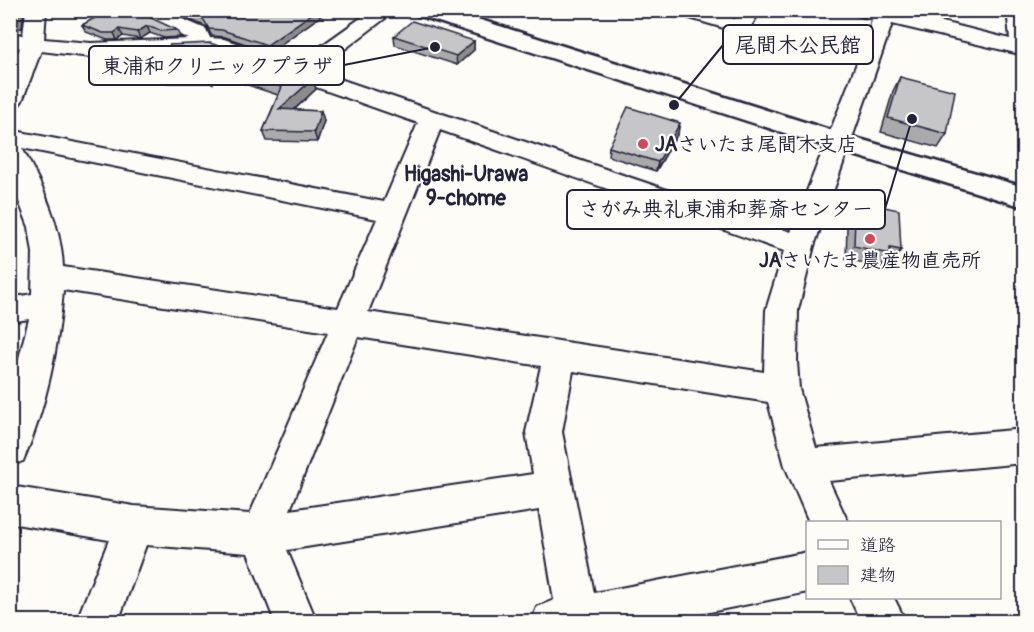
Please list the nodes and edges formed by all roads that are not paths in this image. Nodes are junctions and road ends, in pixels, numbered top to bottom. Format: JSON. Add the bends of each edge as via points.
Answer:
{"nodes":[{"id":1,"x":36,"y":10,"type":"edge"},
{"id":2,"x":142,"y":10,"type":"edge"},
{"id":3,"x":386,"y":10,"type":"edge"},
{"id":4,"x":425,"y":10,"type":"edge"},
{"id":5,"x":683,"y":10,"type":"edge"},
{"id":6,"x":751,"y":10,"type":"edge"},
{"id":7,"x":861,"y":10,"type":"edge"},
{"id":8,"x":1013,"y":10,"type":"edge"},
{"id":9,"x":884,"y":13,"type":"edge"},
{"id":10,"x":462,"y":16,"type":"edge"},
{"id":11,"x":10,"y":39,"type":"edge"},
{"id":12,"x":33,"y":44,"type":"junction"},
{"id":13,"x":197,"y":46,"type":"junction"},
{"id":14,"x":1023,"y":49,"type":"edge"},
{"id":15,"x":300,"y":72,"type":"junction"},
{"id":16,"x":10,"y":101,"type":"edge"},
{"id":17,"x":432,"y":118,"type":"junction"},
{"id":18,"x":10,"y":138,"type":"edge"},
{"id":19,"x":840,"y":142,"type":"junction"},
{"id":20,"x":10,"y":150,"type":"edge"},
{"id":21,"x":1023,"y":197,"type":"edge"},
{"id":22,"x":393,"y":213,"type":"junction"},
{"id":23,"x":800,"y":246,"type":"junction"},
{"id":24,"x":48,"y":289,"type":"junction"},
{"id":25,"x":10,"y":310,"type":"edge"},
{"id":26,"x":348,"y":322,"type":"junction"},
{"id":27,"x":560,"y":355,"type":"junction"},
{"id":28,"x":782,"y":389,"type":"junction"},
{"id":29,"x":18,"y":401,"type":"edge"},
{"id":30,"x":1023,"y":446,"type":"edge"},
{"id":31,"x":10,"y":448,"type":"edge"},
{"id":32,"x":803,"y":466,"type":"junction"},
{"id":33,"x":555,"y":489,"type":"junction"},
{"id":34,"x":10,"y":504,"type":"edge"},
{"id":35,"x":829,"y":521,"type":"edge"},
{"id":36,"x":134,"y":525,"type":"junction"},
{"id":37,"x":261,"y":534,"type":"junction"},
{"id":38,"x":806,"y":572,"type":"edge"},
{"id":39,"x":872,"y":599,"type":"edge"},
{"id":40,"x":570,"y":620,"type":"edge"},
{"id":41,"x":98,"y":621,"type":"edge"},
{"id":42,"x":296,"y":621,"type":"edge"},
{"id":43,"x":885,"y":621,"type":"edge"}],
"edges":[{"from":1,"to":12,"type":"street"},
{"from":2,"to":13,"type":"street","via":[[198,34]]},
{"from":3,"to":15,"type":"street"},
{"from":4,"to":10,"type":"highway"},
{"from":5,"to":6,"type":"street","via":[[741,27]]},
{"from":7,"to":9,"type":"street"},
{"from":8,"to":14,"type":"street"},
{"from":9,"to":14,"type":"street"},
{"from":9,"to":19,"type":"street"},
{"from":10,"to":19,"type":"highway"},
{"from":11,"to":12,"type":"street"},
{"from":12,"to":13,"type":"street","via":[[91,50]]},
{"from":12,"to":16,"type":"street"},
{"from":13,"to":15,"type":"street","via":[[216,44]]},
{"from":15,"to":17,"type":"street"},
{"from":17,"to":22,"type":"street"},
{"from":17,"to":23,"type":"street"},
{"from":18,"to":22,"type":"street"},
{"from":19,"to":21,"type":"highway"},
{"from":19,"to":23,"type":"street"},
{"from":20,"to":24,"type":"street","via":[[43,227]]},
{"from":22,"to":26,"type":"street"},
{"from":23,"to":28,"type":"street","via":[[782,310]]},
{"from":24,"to":25,"type":"street"},
{"from":24,"to":26,"type":"street"},
{"from":24,"to":29,"type":"street"},
{"from":26,"to":27,"type":"street"},
{"from":26,"to":37,"type":"street"},
{"from":27,"to":28,"type":"street"},
{"from":27,"to":33,"type":"street","via":[[544,432]]},
{"from":28,"to":32,"type":"street"},
{"from":29,"to":31,"type":"street"},
{"from":30,"to":32,"type":"street"},
{"from":32,"to":35,"type":"street"},
{"from":33,"to":37,"type":"street"},
{"from":33,"to":40,"type":"street"},
{"from":34,"to":36,"type":"street"},
{"from":36,"to":37,"type":"street"},
{"from":36,"to":41,"type":"street"},
{"from":37,"to":42,"type":"street"},
{"from":38,"to":40,"type":"street"},
{"from":39,"to":43,"type":"street"}]}
